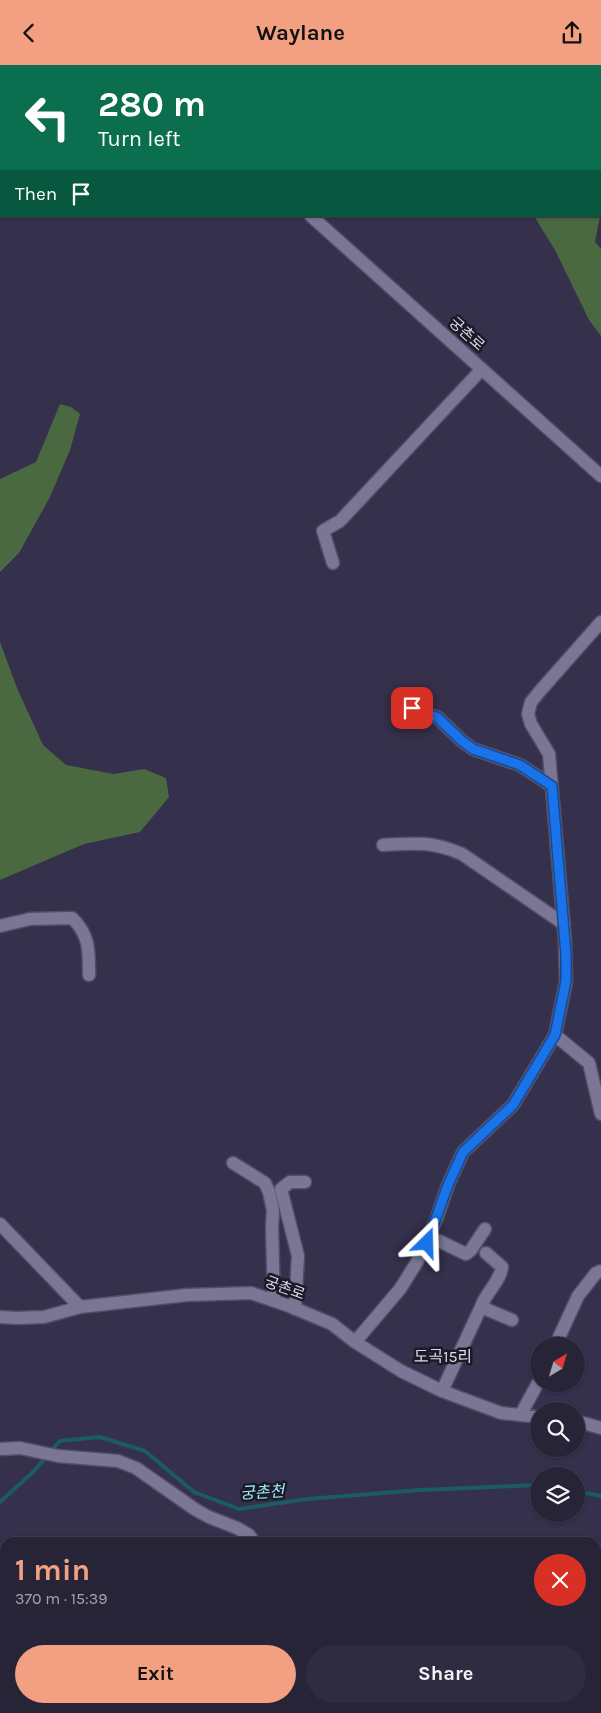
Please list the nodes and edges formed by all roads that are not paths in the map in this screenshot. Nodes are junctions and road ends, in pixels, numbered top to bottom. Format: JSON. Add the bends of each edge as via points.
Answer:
{"nodes":[{"id":1,"x":312,"y":217,"type":"edge"},
{"id":2,"x":482,"y":369,"type":"junction"},
{"id":3,"x":601,"y":476,"type":"edge"},
{"id":4,"x":333,"y":563,"type":"dead end"},
{"id":5,"x":601,"y":623,"type":"edge"},
{"id":6,"x":403,"y":703,"type":"dead end"},
{"id":7,"x":552,"y":786,"type":"junction"},
{"id":8,"x":383,"y":845,"type":"dead end"},
{"id":9,"x":564,"y":924,"type":"junction"},
{"id":10,"x":0,"y":927,"type":"edge"},
{"id":11,"x":89,"y":975,"type":"dead end"},
{"id":12,"x":555,"y":1035,"type":"junction"},
{"id":13,"x":589,"y":1063,"type":"junction"},
{"id":14,"x":601,"y":1069,"type":"edge"},
{"id":15,"x":601,"y":1114,"type":"edge"},
{"id":16,"x":234,"y":1163,"type":"dead end"},
{"id":17,"x":305,"y":1182,"type":"dead end"},
{"id":18,"x":0,"y":1224,"type":"edge"},
{"id":19,"x":485,"y":1229,"type":"dead end"},
{"id":20,"x":428,"y":1238,"type":"junction"},
{"id":21,"x":486,"y":1253,"type":"dead end"},
{"id":22,"x":601,"y":1271,"type":"edge"},
{"id":23,"x":274,"y":1301,"type":"junction"},
{"id":24,"x":80,"y":1307,"type":"junction"},
{"id":25,"x":481,"y":1307,"type":"junction"},
{"id":26,"x":295,"y":1309,"type":"junction"},
{"id":27,"x":0,"y":1317,"type":"edge"},
{"id":28,"x":512,"y":1320,"type":"dead end"},
{"id":29,"x":559,"y":1337,"type":"edge"},
{"id":30,"x":355,"y":1342,"type":"junction"},
{"id":31,"x":442,"y":1391,"type":"junction"},
{"id":32,"x":532,"y":1393,"type":"edge"},
{"id":33,"x":521,"y":1414,"type":"junction"},
{"id":34,"x":530,"y":1416,"type":"edge"},
{"id":35,"x":585,"y":1424,"type":"edge"},
{"id":36,"x":601,"y":1428,"type":"edge"},
{"id":37,"x":0,"y":1449,"type":"edge"},
{"id":38,"x":250,"y":1537,"type":"edge"}],
"edges":[{"from":1,"to":2,"type":"street","name":"궁촌로"},
{"from":2,"to":3,"type":"street","name":"궁촌로"},
{"from":2,"to":4,"type":"street","via":[[340,521],[322,531]]},
{"from":5,"to":7,"type":"street","via":[[531,703],[530,724],[549,754]]},
{"from":6,"to":7,"type":"street","via":[[437,717],[473,749],[520,765]]},
{"from":7,"to":9,"type":"street"},
{"from":8,"to":9,"type":"street","via":[[424,843],[462,854]]},
{"from":9,"to":12,"type":"street","via":[[566,981]]},
{"from":10,"to":11,"type":"street","via":[[30,919],[72,918],[80,925],[90,947]]},
{"from":12,"to":13,"type":"street"},
{"from":12,"to":20,"type":"street","via":[[513,1105],[463,1152]]},
{"from":13,"to":14,"type":"street"},
{"from":13,"to":15,"type":"street"},
{"from":16,"to":23,"type":"street","via":[[265,1183],[269,1192],[273,1209]]},
{"from":17,"to":26,"type":"street","via":[[290,1182],[281,1189],[298,1256]]},
{"from":18,"to":24,"type":"street"},
{"from":19,"to":20,"type":"street","via":[[466,1254]]},
{"from":20,"to":30,"type":"street","via":[[400,1289]]},
{"from":21,"to":25,"type":"street","via":[[502,1267],[501,1275]]},
{"from":22,"to":29,"type":"street","via":[[578,1296]]},
{"from":23,"to":24,"type":"street","name":"궁촌로","via":[[251,1293],[187,1295]]},
{"from":23,"to":26,"type":"street","name":"궁촌로"},
{"from":24,"to":27,"type":"street","name":"궁촌로","via":[[44,1317]]},
{"from":25,"to":28,"type":"street"},
{"from":25,"to":31,"type":"street"},
{"from":26,"to":30,"type":"street","name":"궁촌로","via":[[332,1324]]},
{"from":30,"to":31,"type":"street","name":"궁촌로","via":[[401,1371]]},
{"from":31,"to":33,"type":"street","name":"궁촌로","via":[[501,1413]]},
{"from":32,"to":33,"type":"street"},
{"from":33,"to":34,"type":"street","name":"궁촌로"},
{"from":35,"to":36,"type":"street"},
{"from":37,"to":38,"type":"street","via":[[20,1448],[58,1456],[118,1461],[136,1468],[196,1510],[238,1527]]}]}
